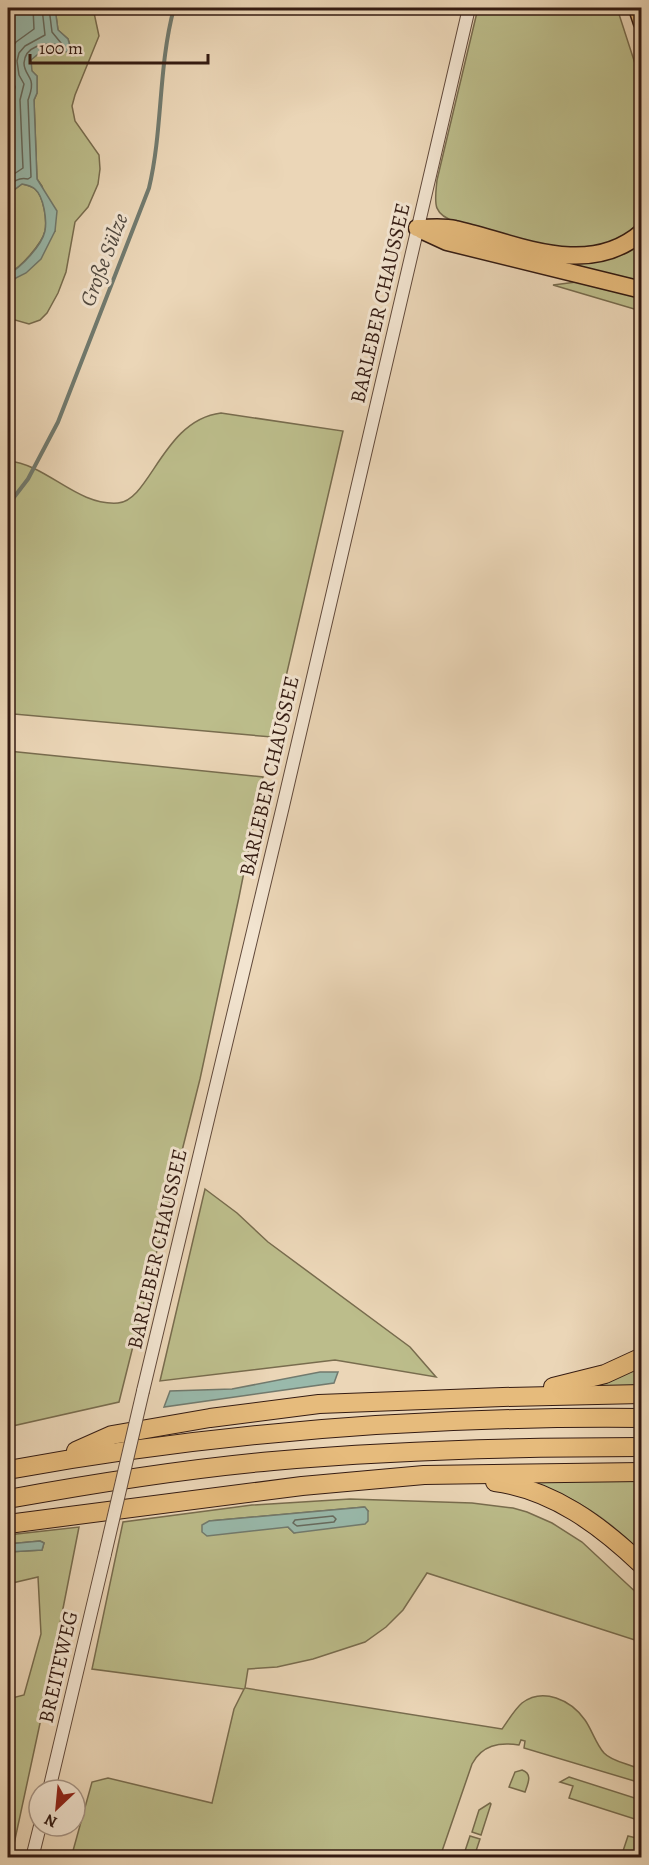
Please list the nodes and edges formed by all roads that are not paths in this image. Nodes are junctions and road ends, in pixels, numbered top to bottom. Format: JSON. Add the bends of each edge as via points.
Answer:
{"nodes":[{"id":1,"x":469,"y":8,"type":"edge"},
{"id":2,"x":636,"y":8,"type":"edge"},
{"id":3,"x":642,"y":23,"type":"edge"},
{"id":4,"x":417,"y":228,"type":"junction"},
{"id":5,"x":642,"y":232,"type":"edge"},
{"id":6,"x":642,"y":290,"type":"edge"},
{"id":7,"x":642,"y":1357,"type":"edge"},
{"id":8,"x":642,"y":1394,"type":"edge"},
{"id":9,"x":503,"y":1397,"type":"junction"},
{"id":10,"x":642,"y":1419,"type":"edge"},
{"id":11,"x":642,"y":1447,"type":"edge"},
{"id":12,"x":50,"y":1462,"type":"junction"},
{"id":13,"x":8,"y":1470,"type":"edge"},
{"id":14,"x":642,"y":1472,"type":"edge"},
{"id":15,"x":424,"y":1475,"type":"junction"},
{"id":16,"x":8,"y":1499,"type":"edge"},
{"id":17,"x":8,"y":1524,"type":"edge"},
{"id":18,"x":105,"y":1554,"type":"joint"},
{"id":19,"x":642,"y":1565,"type":"edge"},
{"id":20,"x":52,"y":1778,"type":"edge"},
{"id":21,"x":37,"y":1838,"type":"edge"},
{"id":22,"x":33,"y":1857,"type":"edge"}],
"edges":[{"from":1,"to":4,"type":"street","name":"BARLEBER CHAUSSEE"},
{"from":2,"to":3,"type":"highway"},
{"from":4,"to":5,"type":"highway","via":[[452,228],[576,256],[612,250]]},
{"from":4,"to":6,"type":"highway","via":[[447,242]]},
{"from":4,"to":18,"type":"street","name":"BARLEBER CHAUSSEE","bridge":true},
{"from":7,"to":9,"type":"highway","via":[[598,1376]]},
{"from":8,"to":9,"type":"highway"},
{"from":9,"to":12,"type":"highway","via":[[319,1404],[210,1418],[112,1435]]},
{"from":10,"to":12,"type":"highway","via":[[365,1426],[206,1440]]},
{"from":11,"to":16,"type":"highway","via":[[490,1448],[330,1456],[136,1477]]},
{"from":12,"to":13,"type":"highway"},
{"from":14,"to":15,"type":"highway"},
{"from":15,"to":17,"type":"highway","via":[[302,1485]]},
{"from":15,"to":19,"type":"highway","via":[[497,1482],[536,1493],[594,1523]]},
{"from":18,"to":20,"type":"street","name":"BREITEWEG"},
{"from":21,"to":22,"type":"street"}]}
